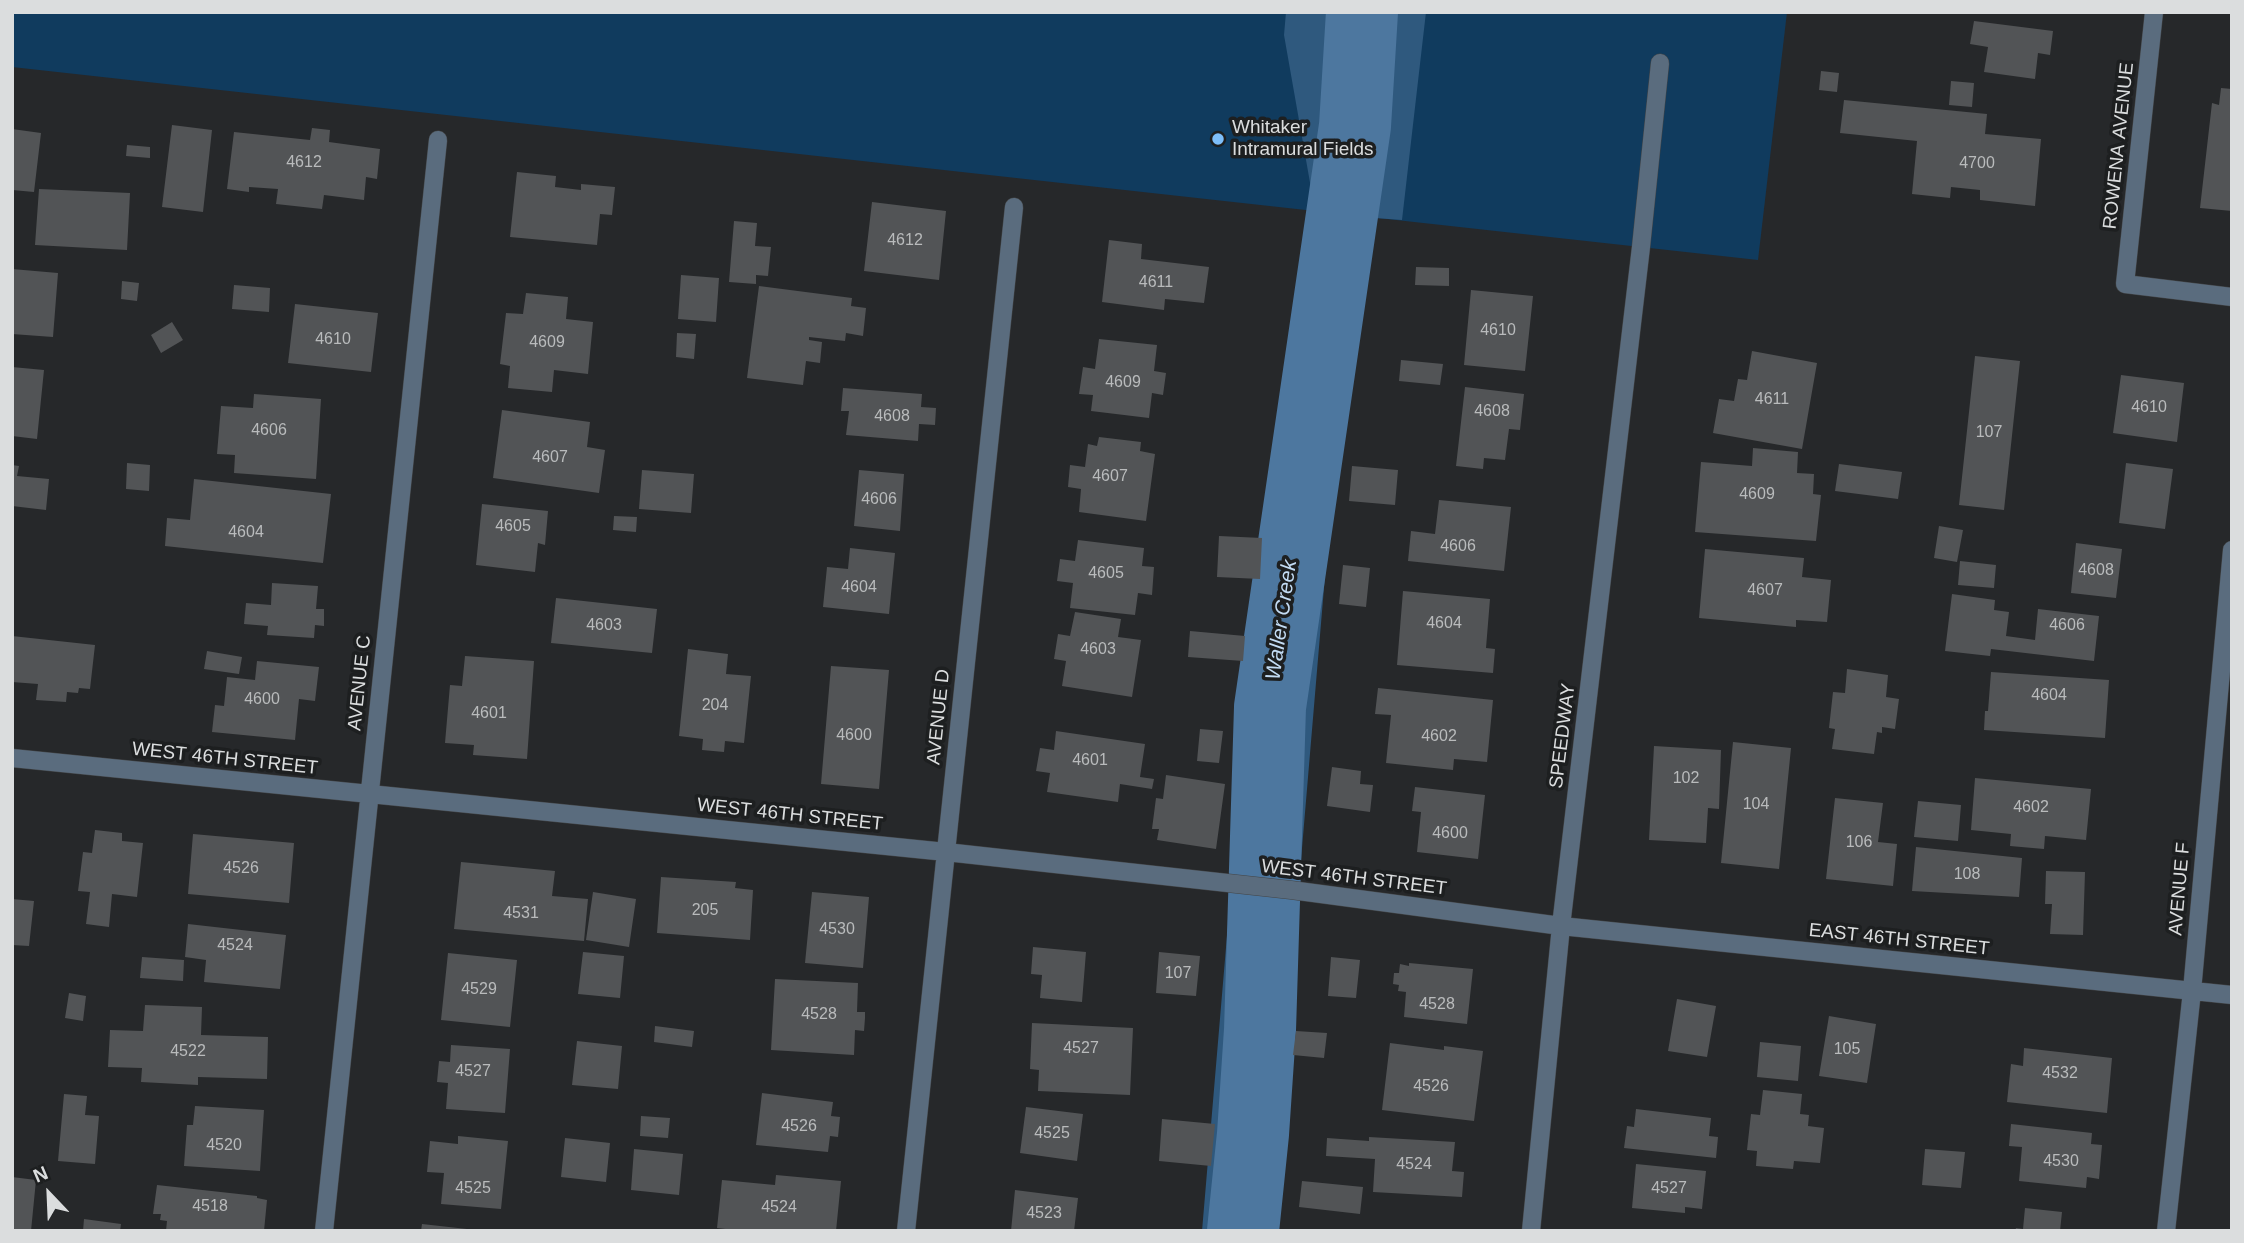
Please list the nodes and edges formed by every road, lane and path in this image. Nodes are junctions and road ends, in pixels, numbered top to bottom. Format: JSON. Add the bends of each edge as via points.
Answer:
{"nodes":[{"id":1,"x":2154,"y":12,"type":"edge"},
{"id":2,"x":1660,"y":63,"type":"dead end"},
{"id":3,"x":438,"y":140,"type":"dead end"},
{"id":4,"x":1014,"y":207,"type":"dead end"},
{"id":5,"x":2232,"y":297,"type":"edge"},
{"id":6,"x":2232,"y":551,"type":"edge"},
{"id":7,"x":12,"y":758,"type":"edge"},
{"id":8,"x":369,"y":794,"type":"junction"},
{"id":9,"x":946,"y":852,"type":"junction"},
{"id":10,"x":1561,"y":926,"type":"junction"},
{"id":11,"x":2192,"y":991,"type":"junction"},
{"id":12,"x":2232,"y":995,"type":"edge"},
{"id":13,"x":324,"y":1231,"type":"edge"},
{"id":14,"x":906,"y":1231,"type":"edge"},
{"id":15,"x":1531,"y":1231,"type":"edge"},
{"id":16,"x":2166,"y":1231,"type":"edge"}],
"edges":[{"from":1,"to":5,"type":"street","name":"ROWENA AVENUE","via":[[2125,284]]},
{"from":2,"to":10,"type":"street","name":"SPEEDWAY"},
{"from":3,"to":8,"type":"street","name":"AVENUE C"},
{"from":4,"to":9,"type":"street","name":"AVENUE D"},
{"from":6,"to":11,"type":"street","name":"AVENUE F"},
{"from":7,"to":8,"type":"street","name":"WEST 46TH STREET"},
{"from":8,"to":9,"type":"street","name":"WEST 46TH STREET"},
{"from":8,"to":13,"type":"street","name":"AVENUE C"},
{"from":9,"to":10,"type":"street","name":"WEST 46TH STREET","via":[[1292,890]]},
{"from":9,"to":14,"type":"street","name":"AVENUE D"},
{"from":10,"to":11,"type":"street","name":"EAST 46TH STREET"},
{"from":10,"to":15,"type":"street","name":"SPEEDWAY"},
{"from":11,"to":12,"type":"street","name":"EAST 46TH STREET"},
{"from":11,"to":16,"type":"street","name":"AVENUE F"}]}
